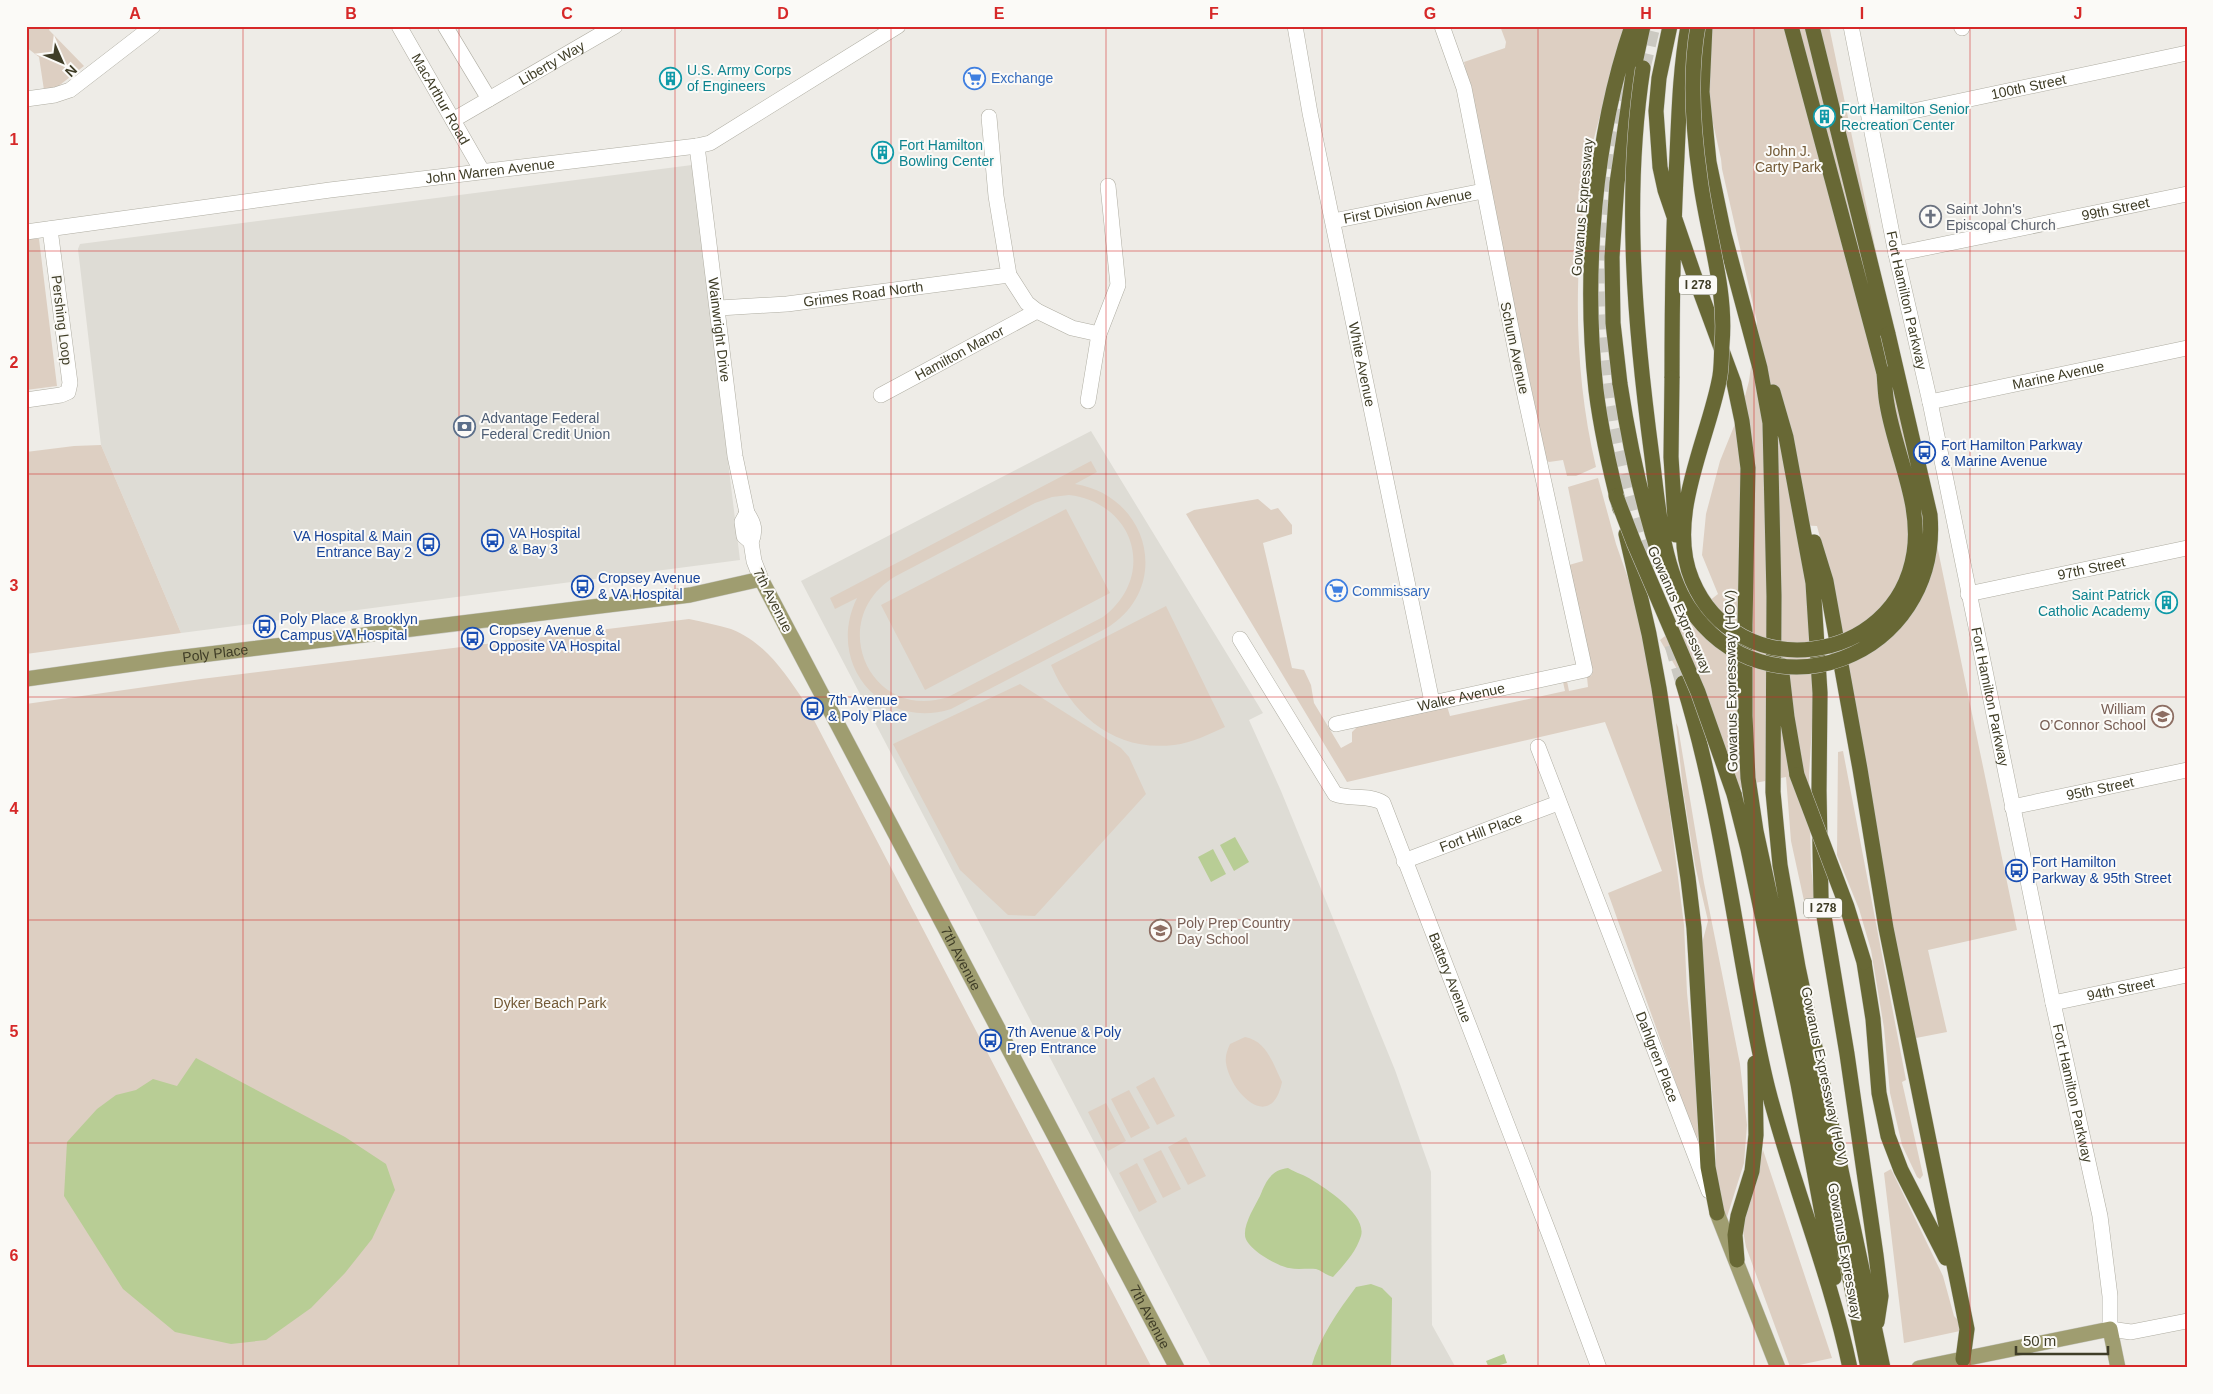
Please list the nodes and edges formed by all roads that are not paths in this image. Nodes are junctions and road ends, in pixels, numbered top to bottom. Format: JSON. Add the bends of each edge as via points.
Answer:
{"nodes":[{"id":1,"x":153,"y":26,"type":"edge"},
{"id":2,"x":400,"y":26,"type":"edge"},
{"id":3,"x":445,"y":26,"type":"edge"},
{"id":4,"x":615,"y":26,"type":"edge"},
{"id":5,"x":898,"y":26,"type":"edge"},
{"id":6,"x":1295,"y":26,"type":"edge"},
{"id":7,"x":1442,"y":26,"type":"edge"},
{"id":8,"x":1632,"y":26,"type":"edge"},
{"id":9,"x":1643,"y":26,"type":"edge"},
{"id":10,"x":1670,"y":26,"type":"edge"},
{"id":11,"x":1688,"y":26,"type":"edge"},
{"id":12,"x":1698,"y":26,"type":"edge"},
{"id":13,"x":1706,"y":26,"type":"edge"},
{"id":14,"x":1791,"y":26,"type":"edge"},
{"id":15,"x":1812,"y":26,"type":"edge"},
{"id":16,"x":1851,"y":26,"type":"edge"},
{"id":17,"x":592,"y":32,"type":"edge"},
{"id":18,"x":2187,"y":53,"type":"edge"},
{"id":19,"x":1643,"y":68,"type":"tunnel mouth"},
{"id":20,"x":26,"y":99,"type":"edge"},
{"id":21,"x":488,"y":99,"type":"junction"},
{"id":22,"x":989,"y":117,"type":"dead end"},
{"id":23,"x":453,"y":120,"type":"junction"},
{"id":24,"x":1871,"y":120,"type":"junction"},
{"id":25,"x":697,"y":146,"type":"junction"},
{"id":26,"x":482,"y":171,"type":"junction"},
{"id":27,"x":1108,"y":186,"type":"dead end"},
{"id":28,"x":1483,"y":191,"type":"junction"},
{"id":29,"x":2187,"y":194,"type":"edge"},
{"id":30,"x":1333,"y":221,"type":"junction"},
{"id":31,"x":50,"y":229,"type":"junction"},
{"id":32,"x":26,"y":232,"type":"edge"},
{"id":33,"x":1896,"y":254,"type":"junction"},
{"id":34,"x":1009,"y":275,"type":"junction"},
{"id":35,"x":718,"y":308,"type":"junction"},
{"id":36,"x":1037,"y":311,"type":"junction"},
{"id":37,"x":1099,"y":334,"type":"junction"},
{"id":38,"x":1888,"y":334,"type":"junction"},
{"id":39,"x":2187,"y":348,"type":"edge"},
{"id":40,"x":1884,"y":373,"type":"junction"},
{"id":41,"x":881,"y":395,"type":"dead end"},
{"id":42,"x":26,"y":400,"type":"edge"},
{"id":43,"x":1088,"y":401,"type":"dead end"},
{"id":44,"x":1930,"y":402,"type":"junction"},
{"id":45,"x":1795,"y":483,"type":"junction"},
{"id":46,"x":1616,"y":496,"type":"junction"},
{"id":47,"x":751,"y":544,"type":"joint"},
{"id":48,"x":2187,"y":548,"type":"edge"},
{"id":49,"x":761,"y":579,"type":"junction"},
{"id":50,"x":1968,"y":594,"type":"junction"},
{"id":51,"x":1774,"y":596,"type":"junction"},
{"id":52,"x":1240,"y":639,"type":"dead end"},
{"id":53,"x":1585,"y":670,"type":"joint"},
{"id":54,"x":26,"y":679,"type":"edge"},
{"id":55,"x":1683,"y":683,"type":"tunnel mouth"},
{"id":56,"x":1432,"y":702,"type":"junction"},
{"id":57,"x":1336,"y":724,"type":"dead end"},
{"id":58,"x":1538,"y":747,"type":"dead end"},
{"id":59,"x":2187,"y":770,"type":"edge"},
{"id":60,"x":1558,"y":803,"type":"junction"},
{"id":61,"x":2012,"y":807,"type":"junction"},
{"id":62,"x":1404,"y":861,"type":"junction"},
{"id":63,"x":2187,"y":975,"type":"edge"},
{"id":64,"x":1750,"y":1002,"type":"junction"},
{"id":65,"x":2053,"y":1003,"type":"junction"},
{"id":66,"x":1717,"y":1212,"type":"junction"},
{"id":67,"x":1737,"y":1260,"type":"junction"},
{"id":68,"x":1955,"y":1277,"type":"junction"},
{"id":69,"x":2187,"y":1321,"type":"edge"},
{"id":70,"x":2110,"y":1329,"type":"junction"},
{"id":71,"x":1875,"y":1330,"type":"junction"},
{"id":72,"x":1846,"y":1348,"type":"junction"},
{"id":73,"x":1963,"y":1363,"type":"edge"},
{"id":74,"x":1177,"y":1368,"type":"edge"},
{"id":75,"x":1599,"y":1368,"type":"edge"},
{"id":76,"x":1778,"y":1368,"type":"edge"},
{"id":77,"x":1850,"y":1368,"type":"edge"},
{"id":78,"x":1868,"y":1368,"type":"edge"},
{"id":79,"x":1883,"y":1368,"type":"edge"},
{"id":80,"x":1919,"y":1368,"type":"edge"},
{"id":81,"x":2118,"y":1368,"type":"edge"}],
"edges":[{"from":1,"to":20,"type":"street","via":[[70,90]]},
{"from":2,"to":23,"type":"street","name":"MacArthur Road"},
{"from":3,"to":21,"type":"street"},
{"from":4,"to":17,"type":"street","name":"Liberty Way"},
{"from":5,"to":25,"type":"street","name":"John Warren Avenue","via":[[710,143]]},
{"from":6,"to":30,"type":"street","name":"White Avenue"},
{"from":7,"to":28,"type":"street","name":"Schum Avenue","via":[[1464,88]]},
{"from":8,"to":46,"type":"highway","name":"Gowanus Expressway","via":[[1608,117],[1591,282],[1596,392]]},
{"from":9,"to":38,"type":"highway","bridge":true,"via":[[1617,183],[1612,257],[1613,323],[1627,435],[1641,496],[1674,595],[1702,633],[1743,661],[1787,673],[1812,673],[1849,664],[1871,653],[1899,630],[1915,611],[1926,589],[1936,555],[1935,512],[1910,407]]},
{"from":10,"to":78,"type":"highway","name":"Gowanus Expressway (HOV)","number":"I 278","bridge":true,"via":[[1656,111],[1660,167],[1665,190],[1734,383],[1748,468],[1745,716],[1748,778]]},
{"from":11,"to":40,"type":"highway","bridge":true,"via":[[1680,69],[1673,244],[1671,457],[1677,544],[1683,575],[1695,602],[1711,620],[1738,641],[1782,656],[1828,654],[1869,635],[1890,617],[1913,582],[1920,556],[1921,519]]},
{"from":12,"to":40,"type":"highway","bridge":true,"via":[[1693,90],[1700,179],[1721,290],[1724,324],[1720,380],[1698,455],[1683,540],[1688,571],[1700,596],[1716,616],[1741,635],[1782,649],[1827,648],[1874,624],[1900,592],[1914,554],[1914,520],[1886,404]]},
{"from":13,"to":45,"type":"highway","name":"Gowanus Expressway","number":"I 278","via":[[1714,143],[1722,194],[1739,270],[1786,437]]},
{"from":13,"to":51,"type":"highway","name":"Gowanus Expressway","number":"I 278","via":[[1702,92],[1709,162],[1724,234],[1760,368],[1770,423]]},
{"from":14,"to":40,"type":"highway"},
{"from":15,"to":38,"type":"highway"},
{"from":16,"to":24,"type":"street","name":"Fort Hamilton Parkway"},
{"from":17,"to":21,"type":"street","name":"Liberty Way"},
{"from":18,"to":24,"type":"street","name":"100th Street"},
{"from":19,"to":38,"type":"highway","bridge":true,"via":[[1633,160],[1634,263],[1644,393],[1659,510],[1671,567],[1688,605],[1710,632],[1743,654],[1771,664],[1798,666],[1844,658],[1886,634],[1908,608],[1920,586],[1931,545],[1930,515]]},
{"from":21,"to":23,"type":"street","name":"Liberty Way"},
{"from":22,"to":34,"type":"street","via":[[996,196]]},
{"from":23,"to":26,"type":"street","name":"MacArthur Road"},
{"from":24,"to":33,"type":"street","name":"Fort Hamilton Parkway"},
{"from":25,"to":26,"type":"street","name":"John Warren Avenue"},
{"from":25,"to":35,"type":"street","name":"Wainwright Drive"},
{"from":26,"to":31,"type":"street","name":"John Warren Avenue"},
{"from":27,"to":37,"type":"street","via":[[1118,285]]},
{"from":28,"to":30,"type":"street","name":"First Division Avenue"},
{"from":28,"to":53,"type":"street","name":"Schum Avenue"},
{"from":29,"to":33,"type":"street","name":"99th Street"},
{"from":30,"to":56,"type":"street","name":"White Avenue"},
{"from":31,"to":32,"type":"street"},
{"from":31,"to":42,"type":"street","name":"Pershing Loop","via":[[70,383],[68,392],[61,395]]},
{"from":33,"to":44,"type":"street","name":"Fort Hamilton Parkway"},
{"from":34,"to":35,"type":"street","name":"Grimes Road North","via":[[787,304]]},
{"from":34,"to":36,"type":"street","via":[[1027,303]]},
{"from":35,"to":47,"type":"street","name":"Wainwright Drive","via":[[735,456],[747,513],[755,534]]},
{"from":36,"to":37,"type":"street","via":[[1072,328]]},
{"from":36,"to":41,"type":"street","name":"Hamilton Manor"},
{"from":37,"to":43,"type":"street"},
{"from":39,"to":44,"type":"street","name":"Marine Avenue"},
{"from":44,"to":50,"type":"street","name":"Fort Hamilton Parkway"},
{"from":45,"to":68,"type":"highway","via":[[1826,581],[1886,928]]},
{"from":45,"to":71,"type":"highway","name":"Gowanus Expressway","number":"I 278","via":[[1813,583],[1820,694],[1821,898],[1881,1296]]},
{"from":46,"to":66,"type":"highway","bridge":true,"via":[[1659,688],[1694,928],[1708,1167]]},
{"from":46,"to":72,"type":"highway","name":"Gowanus Expressway","bridge":true,"via":[[1701,699],[1734,794],[1798,1084]]},
{"from":47,"to":49,"type":"street","name":"7th Avenue"},
{"from":48,"to":50,"type":"street","name":"97th Street"},
{"from":49,"to":54,"type":"main road","name":"Poly Place","via":[[690,595]]},
{"from":49,"to":74,"type":"main road","name":"7th Avenue"},
{"from":50,"to":61,"type":"street","name":"Fort Hamilton Parkway"},
{"from":51,"to":68,"type":"highway","bridge":true,"via":[[1787,717],[1797,775],[1848,907],[1864,962],[1879,1093],[1888,1136],[1901,1170]]},
{"from":51,"to":71,"type":"highway","name":"Gowanus Expressway","number":"I 278","via":[[1772,753],[1780,865],[1798,967]]},
{"from":52,"to":62,"type":"street","name":"Battery Avenue","via":[[1335,794],[1344,798],[1375,798],[1383,803]]},
{"from":53,"to":56,"type":"street","name":"Walke Avenue"},
{"from":55,"to":64,"type":"highway","name":"Gowanus Expressway","via":[[1697,732]]},
{"from":56,"to":57,"type":"street","name":"Walke Avenue"},
{"from":58,"to":60,"type":"street","name":"Dahlgren Place"},
{"from":59,"to":61,"type":"street","name":"95th Street"},
{"from":60,"to":62,"type":"street","name":"Fort Hill Place"},
{"from":60,"to":66,"type":"street","name":"Dahlgren Place"},
{"from":61,"to":65,"type":"street","name":"Fort Hamilton Parkway"},
{"from":62,"to":75,"type":"street","name":"Battery Avenue"},
{"from":63,"to":65,"type":"street","name":"94th Street"},
{"from":64,"to":67,"type":"highway","via":[[1756,1076],[1756,1135],[1752,1170],[1735,1235]]},
{"from":64,"to":72,"type":"highway","name":"Gowanus Expressway","via":[[1767,1088]]},
{"from":65,"to":70,"type":"street","name":"Fort Hamilton Parkway","via":[[2100,1216],[2110,1296]]},
{"from":66,"to":67,"type":"main road","name":"Dahlgren Place"},
{"from":67,"to":76,"type":"main road","name":"Dahlgren Place"},
{"from":68,"to":73,"type":"highway","via":[[1967,1329]]},
{"from":69,"to":70,"type":"street","via":[[2131,1332]]},
{"from":70,"to":73,"type":"main road"},
{"from":70,"to":81,"type":"main road","name":"Fort Hamilton Parkway"},
{"from":71,"to":79,"type":"highway","name":"Gowanus Expressway","number":"I 278"},
{"from":72,"to":77,"type":"highway","name":"Gowanus Expressway"},
{"from":73,"to":80,"type":"main road"}]}
